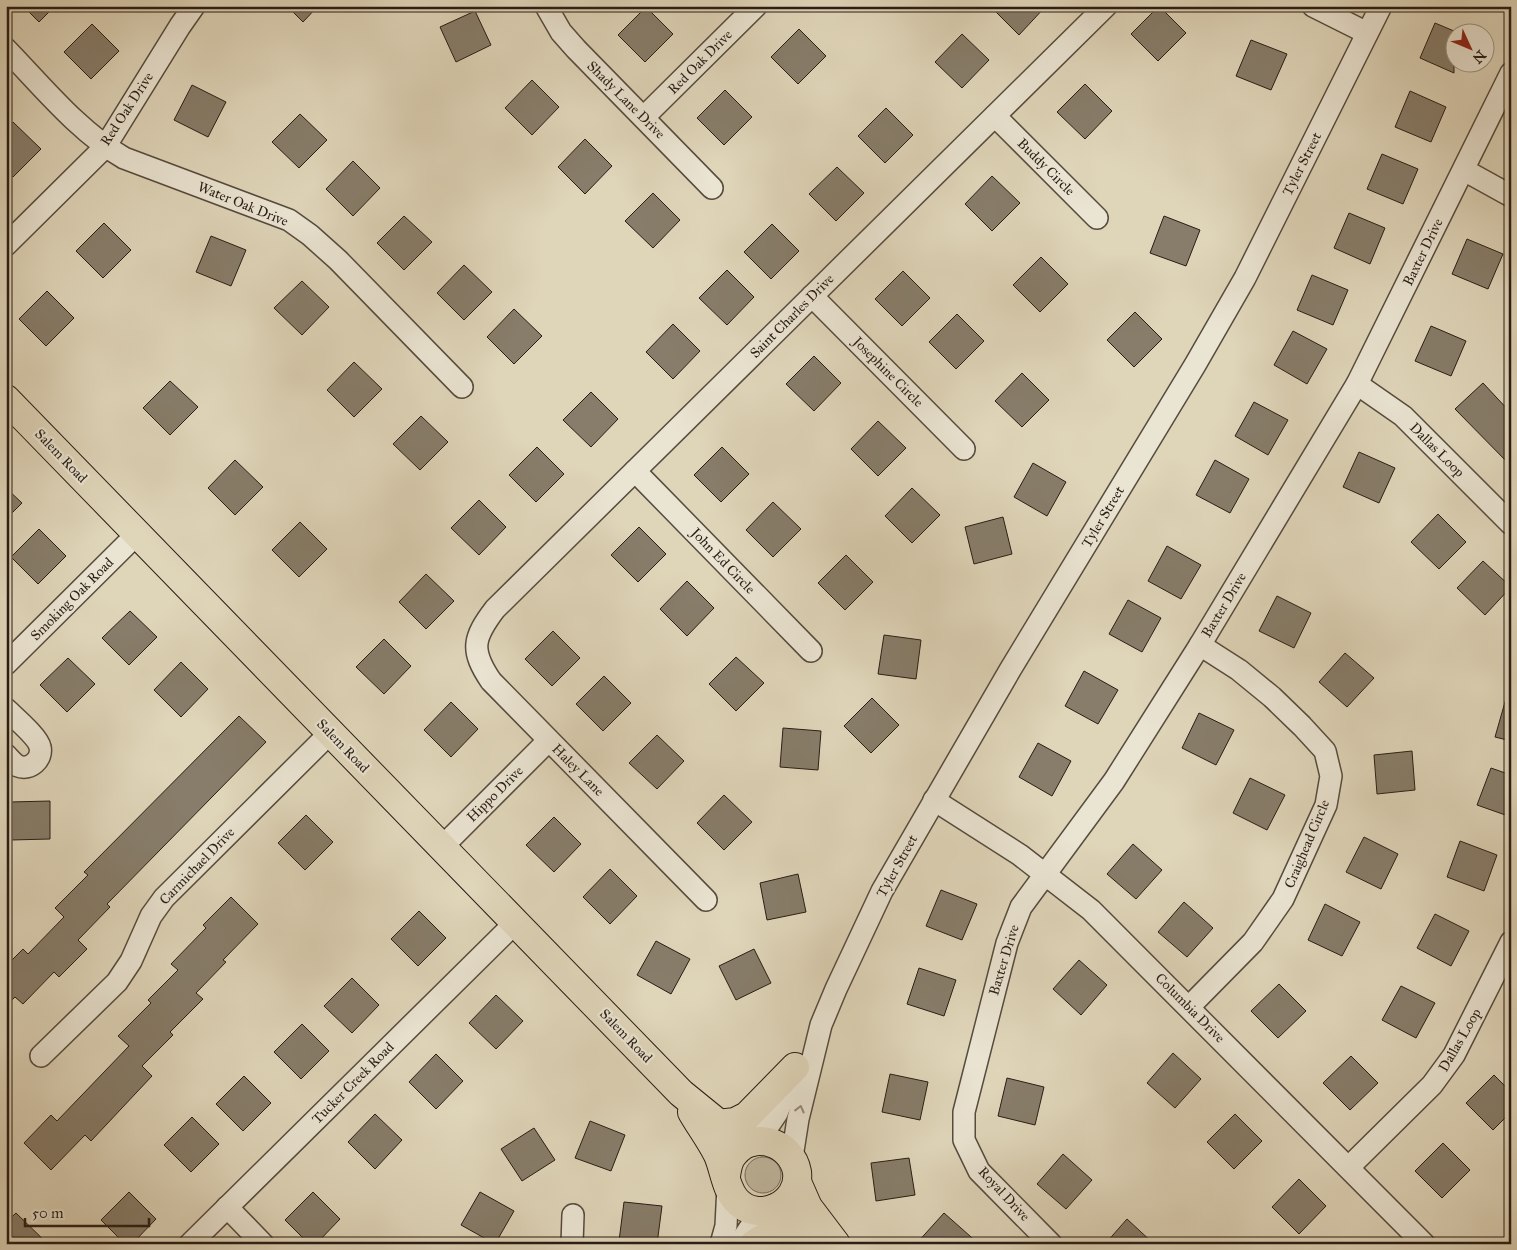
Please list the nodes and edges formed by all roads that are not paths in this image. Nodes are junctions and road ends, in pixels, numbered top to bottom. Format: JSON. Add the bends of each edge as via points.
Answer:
{"nodes":[{"id":1,"x":194,"y":6,"type":"edge"},
{"id":2,"x":546,"y":6,"type":"edge"},
{"id":3,"x":756,"y":6,"type":"edge"},
{"id":4,"x":1106,"y":6,"type":"edge"},
{"id":5,"x":1313,"y":6,"type":"edge"},
{"id":6,"x":1381,"y":6,"type":"edge"},
{"id":7,"x":1367,"y":33,"type":"junction"},
{"id":8,"x":6,"y":49,"type":"edge"},
{"id":9,"x":1511,"y":73,"type":"edge"},
{"id":10,"x":995,"y":116,"type":"junction"},
{"id":11,"x":644,"y":118,"type":"junction"},
{"id":12,"x":105,"y":147,"type":"junction"},
{"id":13,"x":1464,"y":170,"type":"junction"},
{"id":14,"x":712,"y":188,"type":"dead end"},
{"id":15,"x":1511,"y":196,"type":"edge"},
{"id":16,"x":1097,"y":218,"type":"dead end"},
{"id":17,"x":6,"y":245,"type":"edge"},
{"id":18,"x":812,"y":296,"type":"junction"},
{"id":19,"x":1357,"y":384,"type":"junction"},
{"id":20,"x":462,"y":387,"type":"dead end"},
{"id":21,"x":6,"y":399,"type":"edge"},
{"id":22,"x":964,"y":448,"type":"dead end"},
{"id":23,"x":635,"y":472,"type":"junction"},
{"id":24,"x":1511,"y":524,"type":"edge"},
{"id":25,"x":137,"y":534,"type":"junction"},
{"id":26,"x":482,"y":627,"type":"joint"},
{"id":27,"x":1200,"y":645,"type":"junction"},
{"id":28,"x":811,"y":651,"type":"dead end"},
{"id":29,"x":6,"y":664,"type":"edge"},
{"id":30,"x":6,"y":709,"type":"edge"},
{"id":31,"x":330,"y":733,"type":"junction"},
{"id":32,"x":548,"y":741,"type":"junction"},
{"id":33,"x":6,"y":755,"type":"edge"},
{"id":34,"x":934,"y":800,"type":"junction"},
{"id":35,"x":442,"y":847,"type":"junction"},
{"id":36,"x":1045,"y":875,"type":"junction"},
{"id":37,"x":706,"y":900,"type":"dead end"},
{"id":38,"x":515,"y":923,"type":"junction"},
{"id":39,"x":1511,"y":942,"type":"edge"},
{"id":40,"x":1189,"y":1007,"type":"junction"},
{"id":41,"x":821,"y":1025,"type":"junction"},
{"id":42,"x":41,"y":1056,"type":"dead end"},
{"id":43,"x":795,"y":1067,"type":"junction"},
{"id":44,"x":681,"y":1093,"type":"junction"},
{"id":45,"x":719,"y":1124,"type":"junction"},
{"id":46,"x":964,"y":1140,"type":"joint"},
{"id":47,"x":755,"y":1141,"type":"junction"},
{"id":48,"x":1349,"y":1167,"type":"junction"},
{"id":49,"x":794,"y":1170,"type":"junction"},
{"id":50,"x":727,"y":1181,"type":"junction"},
{"id":51,"x":227,"y":1207,"type":"junction"},
{"id":52,"x":768,"y":1210,"type":"junction"},
{"id":53,"x":573,"y":1215,"type":"dead end"},
{"id":54,"x":814,"y":1237,"type":"edge"},
{"id":55,"x":190,"y":1244,"type":"edge"},
{"id":56,"x":263,"y":1244,"type":"edge"},
{"id":57,"x":572,"y":1244,"type":"edge"},
{"id":58,"x":721,"y":1244,"type":"edge"},
{"id":59,"x":739,"y":1244,"type":"edge"},
{"id":60,"x":754,"y":1244,"type":"edge"},
{"id":61,"x":836,"y":1244,"type":"edge"},
{"id":62,"x":1051,"y":1244,"type":"edge"},
{"id":63,"x":1424,"y":1244,"type":"edge"}],
"edges":[{"from":1,"to":12,"type":"street","name":"Red Oak Drive"},
{"from":2,"to":11,"type":"street","name":"Shady Lane Drive","via":[[561,32]]},
{"from":3,"to":11,"type":"street","name":"Red Oak Drive"},
{"from":4,"to":10,"type":"street","name":"Saint Charles Drive"},
{"from":5,"to":7,"type":"street"},
{"from":6,"to":7,"type":"street","name":"Tyler Street"},
{"from":7,"to":34,"type":"street","name":"Tyler Street","via":[[1240,286],[1195,366]]},
{"from":8,"to":12,"type":"street","name":"Water Oak Drive"},
{"from":9,"to":13,"type":"street","name":"Baxter Drive"},
{"from":10,"to":16,"type":"street","name":"Buddy Circle"},
{"from":10,"to":18,"type":"street","name":"Saint Charles Drive"},
{"from":11,"to":14,"type":"street","name":"Shady Lane Drive"},
{"from":12,"to":17,"type":"street","name":"Red Oak Drive"},
{"from":12,"to":20,"type":"street","name":"Water Oak Drive","via":[[124,158],[289,220],[338,260]]},
{"from":13,"to":15,"type":"street"},
{"from":13,"to":19,"type":"street","name":"Baxter Drive"},
{"from":18,"to":22,"type":"street","name":"Josephine Circle"},
{"from":18,"to":23,"type":"street","name":"Saint Charles Drive"},
{"from":19,"to":24,"type":"street","name":"Dallas Loop","via":[[1403,416]]},
{"from":19,"to":27,"type":"street","name":"Baxter Drive"},
{"from":21,"to":25,"type":"main road","name":"Salem Road"},
{"from":23,"to":26,"type":"street","name":"Saint Charles Drive","via":[[495,610]]},
{"from":23,"to":28,"type":"street","name":"John Ed Circle"},
{"from":25,"to":29,"type":"street","name":"Smoking Oak Road"},
{"from":25,"to":31,"type":"main road","name":"Salem Road"},
{"from":26,"to":32,"type":"street","name":"Haley Lane","via":[[477,642],[482,668]]},
{"from":27,"to":36,"type":"street","name":"Baxter Drive","via":[[1114,781]]},
{"from":27,"to":40,"type":"street","name":"Craighead Circle","via":[[1238,670],[1302,726],[1325,751],[1331,776],[1326,805],[1283,898],[1253,942]]},
{"from":30,"to":33,"type":"street","via":[[41,749],[40,756],[30,766],[18,766]]},
{"from":31,"to":35,"type":"main road","name":"Salem Road"},
{"from":31,"to":42,"type":"street","name":"Carmichael Drive","via":[[164,898],[151,916],[131,961],[117,982]]},
{"from":32,"to":35,"type":"street","name":"Hippo Drive"},
{"from":32,"to":37,"type":"street","name":"Haley Lane"},
{"from":34,"to":36,"type":"street","name":"Columbia Drive","via":[[1020,855]]},
{"from":34,"to":41,"type":"street","name":"Tyler Street","via":[[882,891]]},
{"from":35,"to":38,"type":"main road","name":"Salem Road"},
{"from":36,"to":40,"type":"street","name":"Columbia Drive","via":[[1091,910]]},
{"from":36,"to":46,"type":"street","name":"Baxter Drive","via":[[1021,907],[1007,943],[964,1112]]},
{"from":38,"to":44,"type":"main road","name":"Salem Road"},
{"from":38,"to":51,"type":"street","name":"Tucker Creek Road"},
{"from":39,"to":48,"type":"street","name":"Dallas Loop","via":[[1454,1055],[1432,1085]]},
{"from":40,"to":48,"type":"street","name":"Columbia Drive"},
{"from":41,"to":43,"type":"street","name":"Tyler Street"},
{"from":49,"to":41,"type":"street","name":"Tyler Street","one_way":true,"via":[[798,1119]]},
{"from":43,"to":45,"type":"main road","via":[[747,1116]]},
{"from":43,"to":47,"type":"street","name":"Tyler Street","via":[[777,1114]]},
{"from":44,"to":45,"type":"main road","name":"Salem Road"},
{"from":44,"to":50,"type":"main road","name":"Salem Road","via":[[710,1140]]},
{"from":45,"to":47,"type":"main road","name":"Salem Road","via":[[729,1132]]},
{"from":46,"to":62,"type":"street","name":"Royal Drive","via":[[979,1172]]},
{"from":47,"to":49,"type":"main road","via":[[775,1143],[784,1149]]},
{"from":47,"to":50,"type":"main road","via":[[733,1154]]},
{"from":48,"to":63,"type":"street","name":"Columbia Drive"},
{"from":49,"to":52,"type":"main road","via":[[792,1194],[785,1203]]},
{"from":49,"to":61,"type":"main road","via":[[808,1207]]},
{"from":50,"to":52,"type":"main road","via":[[731,1195],[738,1202],[755,1211]]},
{"from":50,"to":58,"type":"street","via":[[726,1226]]},
{"from":51,"to":55,"type":"street","name":"Tucker Creek Road"},
{"from":51,"to":56,"type":"street"},
{"from":52,"to":54,"type":"main road"},
{"from":52,"to":59,"type":"street","via":[[753,1223]]},
{"from":53,"to":57,"type":"street"},
{"from":54,"to":60,"type":"main road","via":[[784,1228]]}]}
